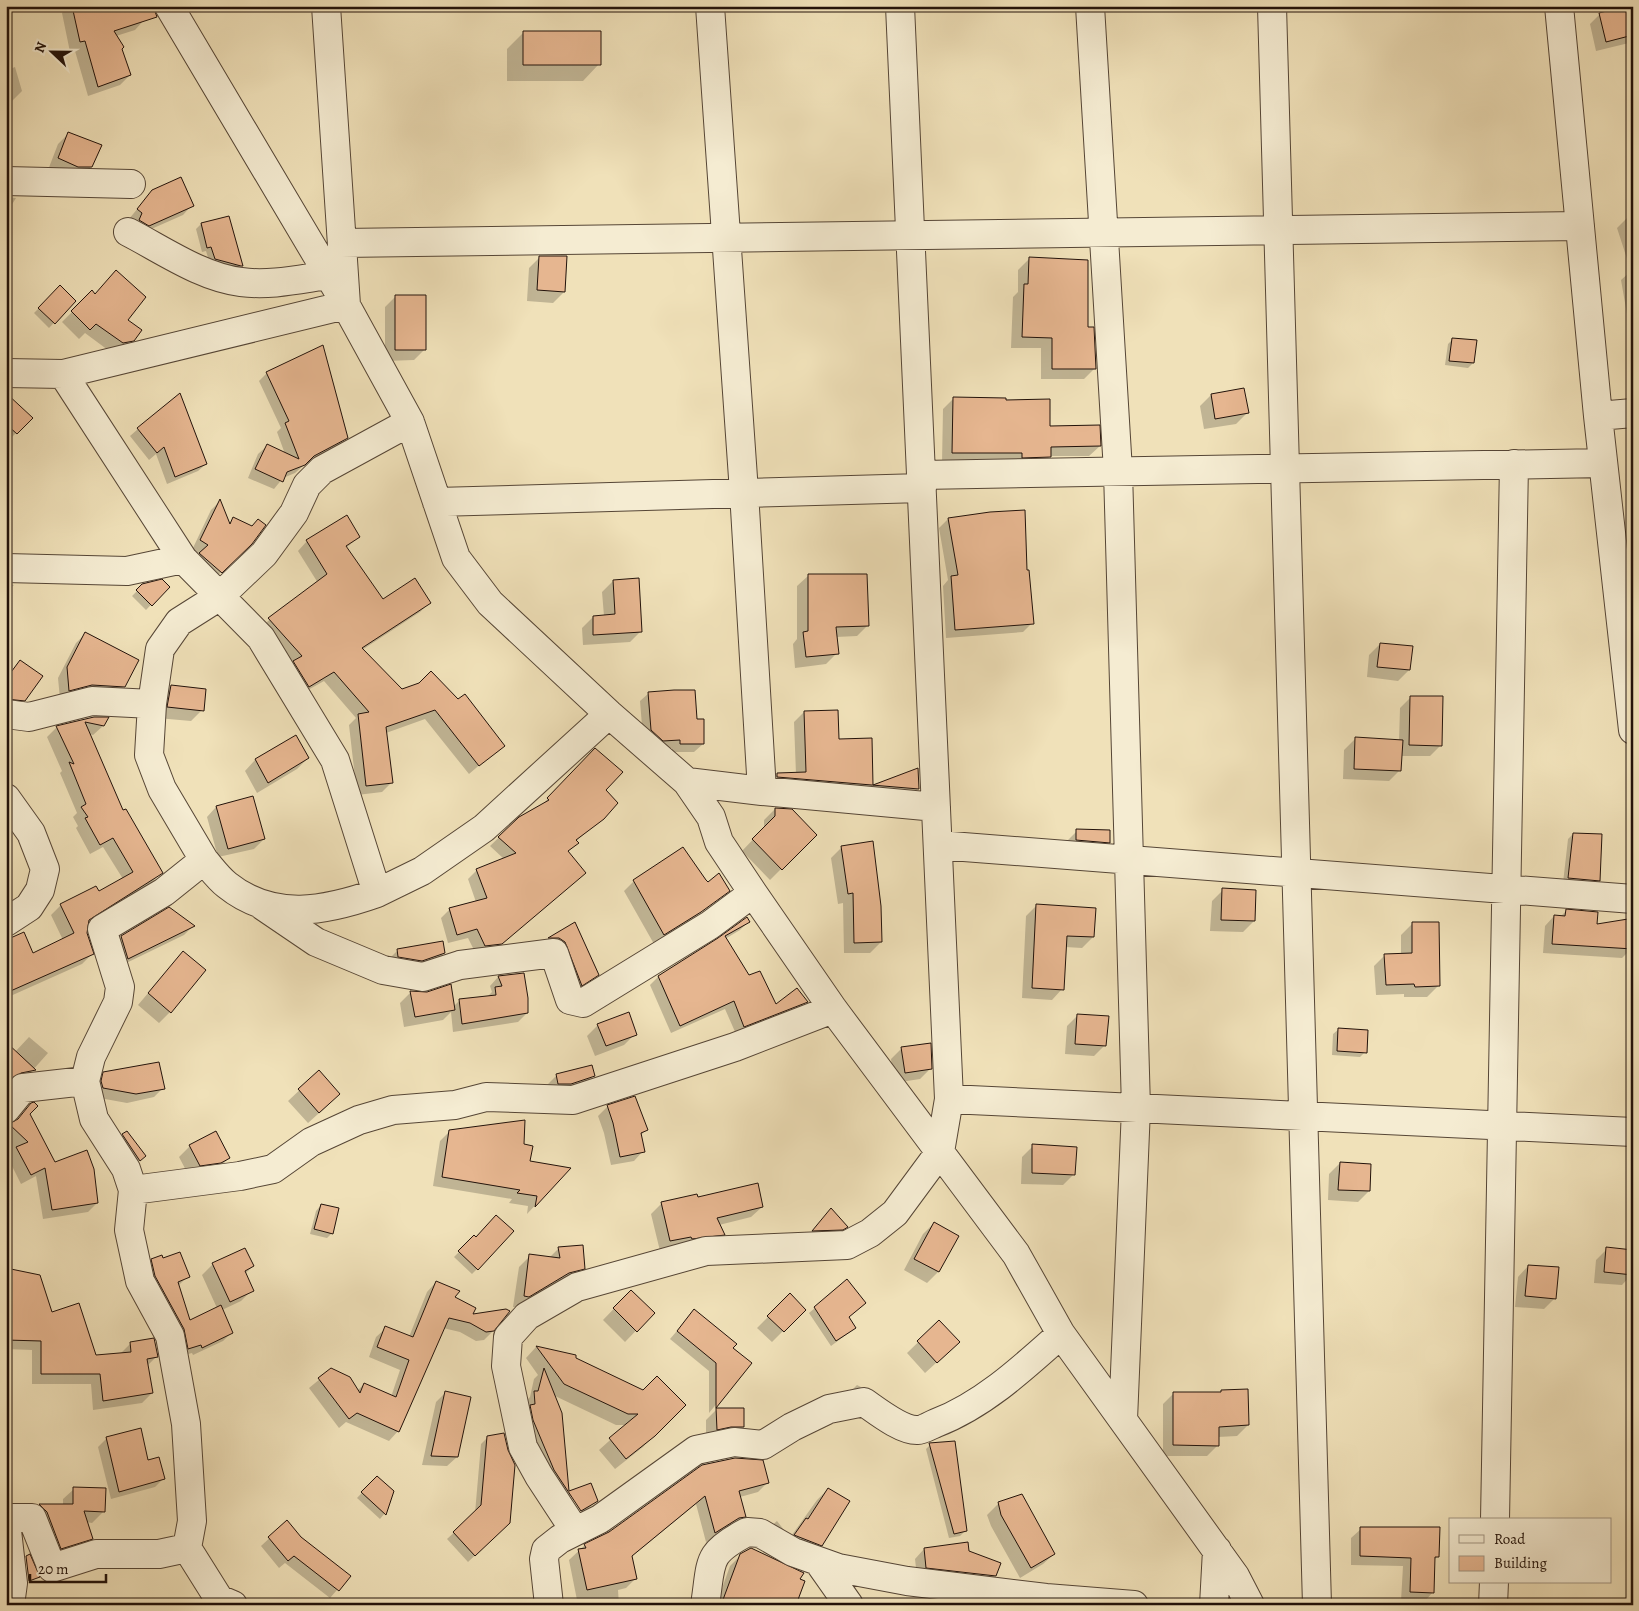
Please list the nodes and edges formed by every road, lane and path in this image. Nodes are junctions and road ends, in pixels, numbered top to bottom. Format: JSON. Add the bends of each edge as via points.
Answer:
{"nodes":[{"id":1,"x":169,"y":6,"type":"edge"},
{"id":2,"x":326,"y":6,"type":"edge"},
{"id":3,"x":710,"y":6,"type":"edge"},
{"id":4,"x":900,"y":6,"type":"edge"},
{"id":5,"x":1090,"y":6,"type":"edge"},
{"id":6,"x":1272,"y":6,"type":"edge"},
{"id":7,"x":1559,"y":6,"type":"edge"},
{"id":8,"x":6,"y":182,"type":"edge"},
{"id":9,"x":131,"y":184,"type":"dead end"},
{"id":10,"x":1580,"y":226,"type":"junction"},
{"id":11,"x":1278,"y":230,"type":"junction"},
{"id":12,"x":128,"y":232,"type":"dead end"},
{"id":13,"x":1104,"y":232,"type":"junction"},
{"id":14,"x":910,"y":235,"type":"junction"},
{"id":15,"x":726,"y":237,"type":"junction"},
{"id":16,"x":342,"y":242,"type":"junction"},
{"id":17,"x":329,"y":275,"type":"junction"},
{"id":18,"x":346,"y":305,"type":"junction"},
{"id":19,"x":6,"y":373,"type":"edge"},
{"id":20,"x":63,"y":374,"type":"junction"},
{"id":21,"x":1633,"y":413,"type":"edge"},
{"id":22,"x":1598,"y":416,"type":"junction"},
{"id":23,"x":410,"y":422,"type":"junction"},
{"id":24,"x":1603,"y":463,"type":"junction"},
{"id":25,"x":1514,"y":464,"type":"junction"},
{"id":26,"x":1285,"y":468,"type":"junction"},
{"id":27,"x":1118,"y":471,"type":"junction"},
{"id":28,"x":921,"y":481,"type":"junction"},
{"id":29,"x":744,"y":492,"type":"junction"},
{"id":30,"x":437,"y":502,"type":"junction"},
{"id":31,"x":183,"y":559,"type":"junction"},
{"id":32,"x":6,"y":568,"type":"edge"},
{"id":33,"x":220,"y":596,"type":"junction"},
{"id":34,"x":152,"y":704,"type":"junction"},
{"id":35,"x":6,"y":714,"type":"edge"},
{"id":36,"x":610,"y":714,"type":"junction"},
{"id":37,"x":1633,"y":730,"type":"edge"},
{"id":38,"x":687,"y":782,"type":"junction"},
{"id":39,"x":762,"y":791,"type":"junction"},
{"id":40,"x":6,"y":798,"type":"edge"},
{"id":41,"x":936,"y":807,"type":"junction"},
{"id":42,"x":938,"y":845,"type":"junction"},
{"id":43,"x":204,"y":860,"type":"junction"},
{"id":44,"x":1127,"y":860,"type":"junction"},
{"id":45,"x":1296,"y":873,"type":"junction"},
{"id":46,"x":1506,"y":889,"type":"junction"},
{"id":47,"x":377,"y":893,"type":"junction"},
{"id":48,"x":753,"y":893,"type":"junction"},
{"id":49,"x":1633,"y":899,"type":"edge"},
{"id":50,"x":263,"y":906,"type":"junction"},
{"id":51,"x":6,"y":922,"type":"edge"},
{"id":52,"x":833,"y":1009,"type":"junction"},
{"id":53,"x":85,"y":1081,"type":"junction"},
{"id":54,"x":949,"y":1099,"type":"junction"},
{"id":55,"x":1136,"y":1108,"type":"junction"},
{"id":56,"x":6,"y":1109,"type":"edge"},
{"id":57,"x":1303,"y":1116,"type":"junction"},
{"id":58,"x":1502,"y":1126,"type":"junction"},
{"id":59,"x":1633,"y":1132,"type":"edge"},
{"id":60,"x":940,"y":1152,"type":"junction"},
{"id":61,"x":133,"y":1190,"type":"junction"},
{"id":62,"x":1061,"y":1334,"type":"junction"},
{"id":63,"x":1122,"y":1420,"type":"junction"},
{"id":64,"x":1495,"y":1518,"type":"edge"},
{"id":65,"x":15,"y":1520,"type":"edge"},
{"id":66,"x":575,"y":1531,"type":"junction"},
{"id":67,"x":187,"y":1548,"type":"junction"},
{"id":68,"x":1217,"y":1550,"type":"junction"},
{"id":69,"x":818,"y":1561,"type":"junction"},
{"id":70,"x":1494,"y":1584,"type":"edge"},
{"id":71,"x":1046,"y":1601,"type":"edge"},
{"id":72,"x":224,"y":1603,"type":"edge"},
{"id":73,"x":10,"y":1605,"type":"edge"},
{"id":74,"x":548,"y":1605,"type":"edge"},
{"id":75,"x":706,"y":1605,"type":"edge"},
{"id":76,"x":849,"y":1605,"type":"edge"},
{"id":77,"x":1134,"y":1605,"type":"edge"},
{"id":78,"x":1214,"y":1605,"type":"edge"},
{"id":79,"x":1250,"y":1605,"type":"edge"},
{"id":80,"x":1317,"y":1605,"type":"edge"},
{"id":81,"x":1493,"y":1605,"type":"edge"}],
"edges":[{"from":1,"to":17,"type":"street"},
{"from":2,"to":16,"type":"street"},
{"from":3,"to":15,"type":"street"},
{"from":4,"to":14,"type":"street"},
{"from":5,"to":13,"type":"street"},
{"from":6,"to":11,"type":"street"},
{"from":7,"to":10,"type":"street"},
{"from":8,"to":9,"type":"street"},
{"from":10,"to":11,"type":"street"},
{"from":10,"to":22,"type":"street"},
{"from":11,"to":13,"type":"street"},
{"from":11,"to":26,"type":"street"},
{"from":12,"to":17,"type":"street","via":[[202,271],[240,282],[277,283]]},
{"from":13,"to":14,"type":"street"},
{"from":13,"to":27,"type":"street"},
{"from":14,"to":15,"type":"street"},
{"from":14,"to":28,"type":"street"},
{"from":15,"to":16,"type":"street"},
{"from":15,"to":29,"type":"street"},
{"from":16,"to":18,"type":"street"},
{"from":17,"to":18,"type":"street"},
{"from":18,"to":20,"type":"street"},
{"from":18,"to":23,"type":"street"},
{"from":19,"to":20,"type":"street"},
{"from":20,"to":31,"type":"street"},
{"from":21,"to":22,"type":"street"},
{"from":22,"to":24,"type":"street"},
{"from":23,"to":30,"type":"street"},
{"from":23,"to":33,"type":"street","via":[[322,470],[307,484],[294,513],[264,554]]},
{"from":24,"to":25,"type":"street"},
{"from":24,"to":37,"type":"street"},
{"from":25,"to":26,"type":"street"},
{"from":25,"to":46,"type":"street"},
{"from":26,"to":27,"type":"street"},
{"from":26,"to":45,"type":"street"},
{"from":27,"to":28,"type":"street"},
{"from":27,"to":44,"type":"street"},
{"from":28,"to":29,"type":"street"},
{"from":28,"to":41,"type":"street"},
{"from":29,"to":30,"type":"street"},
{"from":29,"to":39,"type":"street"},
{"from":30,"to":36,"type":"street","via":[[456,558],[490,603]]},
{"from":31,"to":32,"type":"street","via":[[127,571]]},
{"from":31,"to":33,"type":"street"},
{"from":33,"to":34,"type":"street","via":[[179,622],[160,649]]},
{"from":33,"to":47,"type":"street","via":[[261,638],[336,760]]},
{"from":34,"to":35,"type":"street","via":[[92,701],[29,717]]},
{"from":34,"to":43,"type":"street","via":[[148,755],[162,790]]},
{"from":36,"to":38,"type":"street"},
{"from":36,"to":47,"type":"street","via":[[484,828],[422,871]]},
{"from":38,"to":39,"type":"street"},
{"from":38,"to":48,"type":"street","via":[[712,817],[719,842]]},
{"from":39,"to":41,"type":"street"},
{"from":40,"to":51,"type":"street","via":[[31,833],[45,868],[40,890],[28,907]]},
{"from":41,"to":42,"type":"street"},
{"from":42,"to":44,"type":"street"},
{"from":42,"to":54,"type":"street"},
{"from":43,"to":50,"type":"street","via":[[227,885]]},
{"from":43,"to":53,"type":"street","via":[[164,892],[102,929],[120,987],[118,1002],[91,1057]]},
{"from":44,"to":45,"type":"street"},
{"from":44,"to":55,"type":"street"},
{"from":45,"to":46,"type":"street"},
{"from":45,"to":57,"type":"street"},
{"from":46,"to":49,"type":"street"},
{"from":46,"to":58,"type":"street"},
{"from":47,"to":50,"type":"street","via":[[330,907],[306,910]]},
{"from":48,"to":50,"type":"street","via":[[710,925],[584,1002],[570,1000],[554,953],[460,965],[424,977],[383,970],[316,942]]},
{"from":48,"to":52,"type":"street"},
{"from":52,"to":60,"type":"street"},
{"from":52,"to":61,"type":"street","via":[[735,1047],[572,1100],[486,1097],[454,1105],[393,1110],[359,1120],[311,1142],[273,1169]]},
{"from":53,"to":56,"type":"street","via":[[23,1088]]},
{"from":53,"to":61,"type":"street","via":[[94,1119],[126,1169]]},
{"from":54,"to":55,"type":"street"},
{"from":54,"to":60,"type":"street"},
{"from":55,"to":57,"type":"street"},
{"from":55,"to":63,"type":"street"},
{"from":57,"to":58,"type":"street"},
{"from":57,"to":80,"type":"street"},
{"from":58,"to":59,"type":"street"},
{"from":58,"to":64,"type":"street"},
{"from":60,"to":62,"type":"street","via":[[1016,1254]]},
{"from":60,"to":66,"type":"street","via":[[895,1213],[870,1233],[847,1245],[706,1251],[577,1287],[527,1316],[508,1337],[506,1366],[523,1447]]},
{"from":61,"to":67,"type":"street","via":[[129,1230],[140,1281],[170,1336],[186,1424],[192,1521]]},
{"from":62,"to":63,"type":"street"},
{"from":62,"to":66,"type":"street","via":[[980,1400],[944,1420],[918,1430],[898,1425],[864,1402],[829,1408],[763,1445],[734,1442],[696,1450],[600,1519]]},
{"from":63,"to":68,"type":"street"},
{"from":65,"to":67,"type":"street","via":[[52,1568],[96,1554],[159,1554]]},
{"from":65,"to":73,"type":"street"},
{"from":66,"to":74,"type":"street","via":[[546,1550]]},
{"from":67,"to":72,"type":"street"},
{"from":68,"to":78,"type":"street"},
{"from":68,"to":79,"type":"street"},
{"from":69,"to":71,"type":"street","via":[[907,1581]]},
{"from":69,"to":75,"type":"street","via":[[760,1534],[747,1532],[716,1552]]},
{"from":69,"to":76,"type":"street"},
{"from":70,"to":81,"type":"street"},
{"from":71,"to":77,"type":"street"}]}
